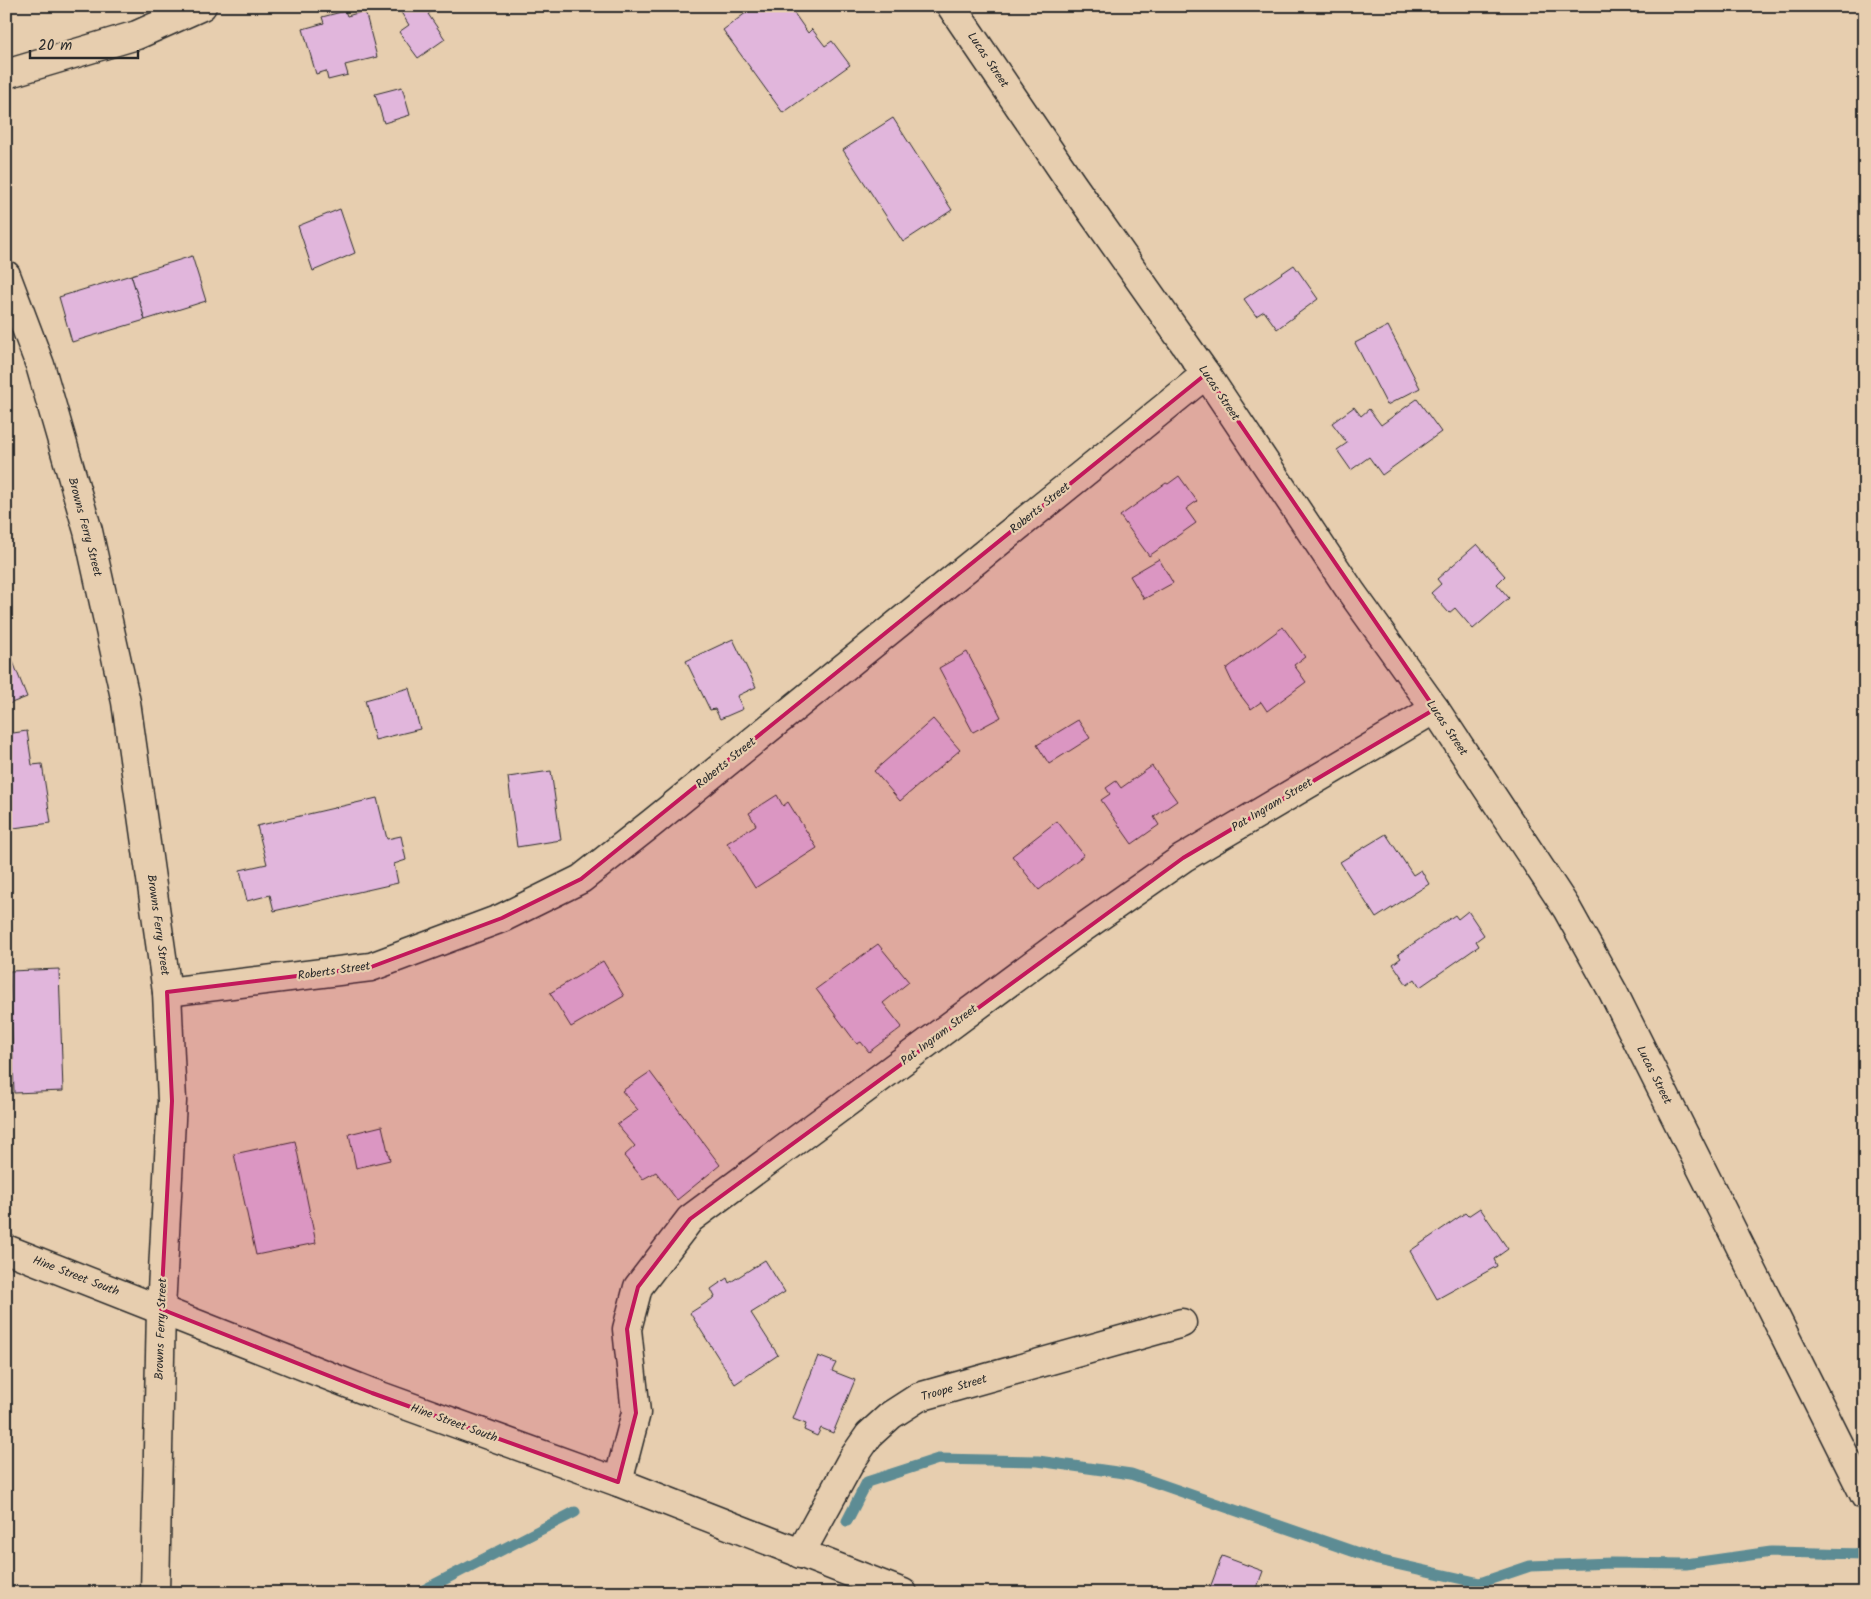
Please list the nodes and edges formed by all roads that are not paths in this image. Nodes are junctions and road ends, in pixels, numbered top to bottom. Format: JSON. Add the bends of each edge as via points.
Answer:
{"nodes":[{"id":1,"x":202,"y":6,"type":"edge"},
{"id":2,"x":952,"y":6,"type":"edge"},
{"id":3,"x":6,"y":74,"type":"edge"},
{"id":4,"x":6,"y":275,"type":"edge"},
{"id":5,"x":1206,"y":374,"type":"junction"},
{"id":6,"x":1436,"y":709,"type":"junction"},
{"id":7,"x":167,"y":992,"type":"junction"},
{"id":8,"x":6,"y":1249,"type":"edge"},
{"id":9,"x":161,"y":1309,"type":"junction"},
{"id":10,"x":1182,"y":1323,"type":"dead end"},
{"id":11,"x":618,"y":1482,"type":"junction"},
{"id":12,"x":1865,"y":1496,"type":"edge"},
{"id":13,"x":800,"y":1554,"type":"junction"},
{"id":14,"x":155,"y":1593,"type":"edge"},
{"id":15,"x":903,"y":1593,"type":"edge"}],
"edges":[{"from":1,"to":3,"type":"street","via":[[137,34]]},
{"from":2,"to":5,"type":"street","name":"Lucas Street"},
{"from":4,"to":7,"type":"street","name":"Browns Ferry Street","via":[[40,365],[88,531],[126,702]]},
{"from":5,"to":6,"type":"street","name":"Lucas Street","via":[[1352,593]]},
{"from":5,"to":7,"type":"street","name":"Roberts Street","via":[[581,878],[502,918],[371,967]]},
{"from":6,"to":11,"type":"street","name":"Pat Ingram Street","via":[[1183,858],[1074,934],[690,1219],[638,1287],[627,1329],[636,1413]]},
{"from":6,"to":12,"type":"street","name":"Lucas Street","via":[[1567,909],[1613,992]]},
{"from":7,"to":9,"type":"street","name":"Browns Ferry Street","via":[[172,1102]]},
{"from":8,"to":9,"type":"street","name":"Hine Street South"},
{"from":9,"to":11,"type":"street","name":"Hine Street South","via":[[372,1393]]},
{"from":9,"to":14,"type":"street","name":"Browns Ferry Street"},
{"from":10,"to":13,"type":"street","name":"Troope Street","via":[[919,1397],[891,1415],[869,1435],[851,1461]]},
{"from":11,"to":13,"type":"street","name":"Hine Street South"},
{"from":13,"to":15,"type":"street","name":"Hine Street South"}]}
